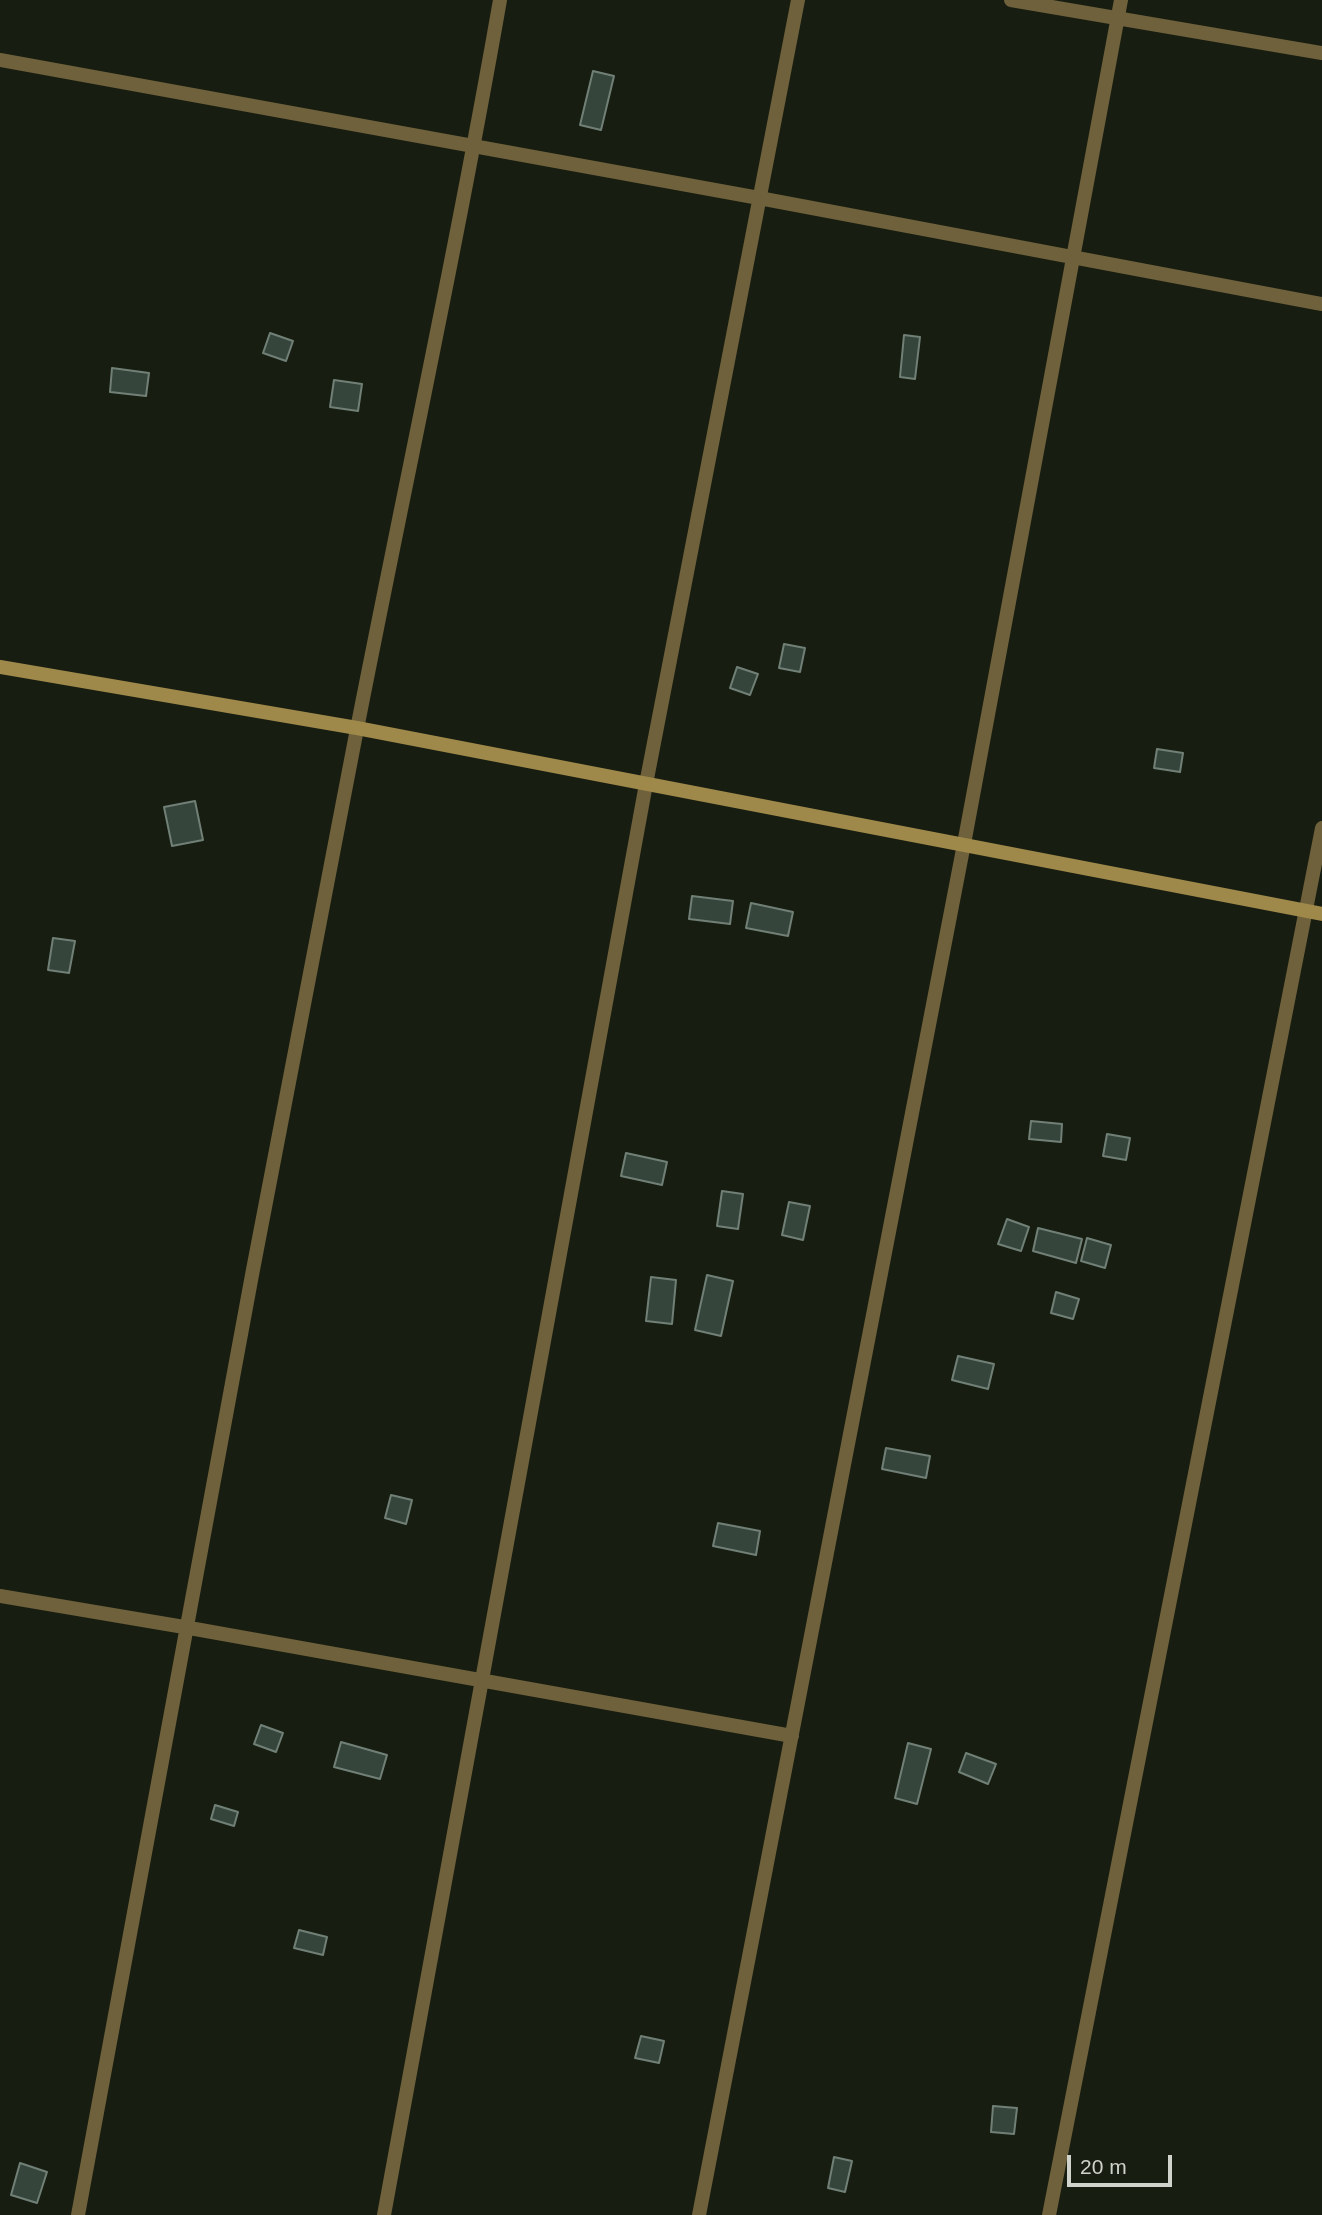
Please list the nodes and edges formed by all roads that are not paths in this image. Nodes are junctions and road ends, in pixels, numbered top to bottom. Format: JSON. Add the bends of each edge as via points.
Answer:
{"nodes":[{"id":1,"x":500,"y":0,"type":"edge"},
{"id":2,"x":799,"y":0,"type":"edge"},
{"id":3,"x":1011,"y":0,"type":"edge"},
{"id":4,"x":1121,"y":0,"type":"edge"},
{"id":5,"x":1118,"y":19,"type":"junction"},
{"id":6,"x":1322,"y":53,"type":"edge"},
{"id":7,"x":0,"y":60,"type":"edge"},
{"id":8,"x":474,"y":146,"type":"junction"},
{"id":9,"x":759,"y":198,"type":"junction"},
{"id":10,"x":1072,"y":257,"type":"junction"},
{"id":11,"x":1322,"y":304,"type":"edge"},
{"id":12,"x":0,"y":667,"type":"edge"},
{"id":13,"x":357,"y":728,"type":"junction"},
{"id":14,"x":646,"y":784,"type":"junction"},
{"id":15,"x":1322,"y":828,"type":"edge"},
{"id":16,"x":964,"y":844,"type":"junction"},
{"id":17,"x":1307,"y":911,"type":"junction"},
{"id":18,"x":1322,"y":914,"type":"edge"},
{"id":19,"x":0,"y":1597,"type":"edge"},
{"id":20,"x":184,"y":1627,"type":"junction"},
{"id":21,"x":483,"y":1680,"type":"junction"},
{"id":22,"x":792,"y":1736,"type":"junction"},
{"id":23,"x":78,"y":2215,"type":"edge"},
{"id":24,"x":384,"y":2215,"type":"edge"},
{"id":25,"x":699,"y":2215,"type":"edge"},
{"id":26,"x":1049,"y":2215,"type":"edge"}],
"edges":[{"from":1,"to":8,"type":"street"},
{"from":2,"to":9,"type":"street"},
{"from":3,"to":5,"type":"street"},
{"from":4,"to":5,"type":"street"},
{"from":5,"to":6,"type":"street"},
{"from":5,"to":10,"type":"street"},
{"from":7,"to":8,"type":"street"},
{"from":8,"to":9,"type":"street"},
{"from":8,"to":13,"type":"street"},
{"from":9,"to":10,"type":"street"},
{"from":9,"to":14,"type":"street"},
{"from":10,"to":11,"type":"street"},
{"from":10,"to":16,"type":"street"},
{"from":12,"to":13,"type":"street"},
{"from":13,"to":14,"type":"street"},
{"from":13,"to":20,"type":"street"},
{"from":14,"to":16,"type":"street"},
{"from":14,"to":21,"type":"street"},
{"from":15,"to":17,"type":"street"},
{"from":16,"to":17,"type":"street"},
{"from":16,"to":22,"type":"street"},
{"from":17,"to":18,"type":"street"},
{"from":17,"to":26,"type":"street"},
{"from":19,"to":20,"type":"street"},
{"from":20,"to":21,"type":"street"},
{"from":20,"to":23,"type":"street"},
{"from":21,"to":22,"type":"street"},
{"from":21,"to":24,"type":"street"},
{"from":22,"to":25,"type":"street"}]}
